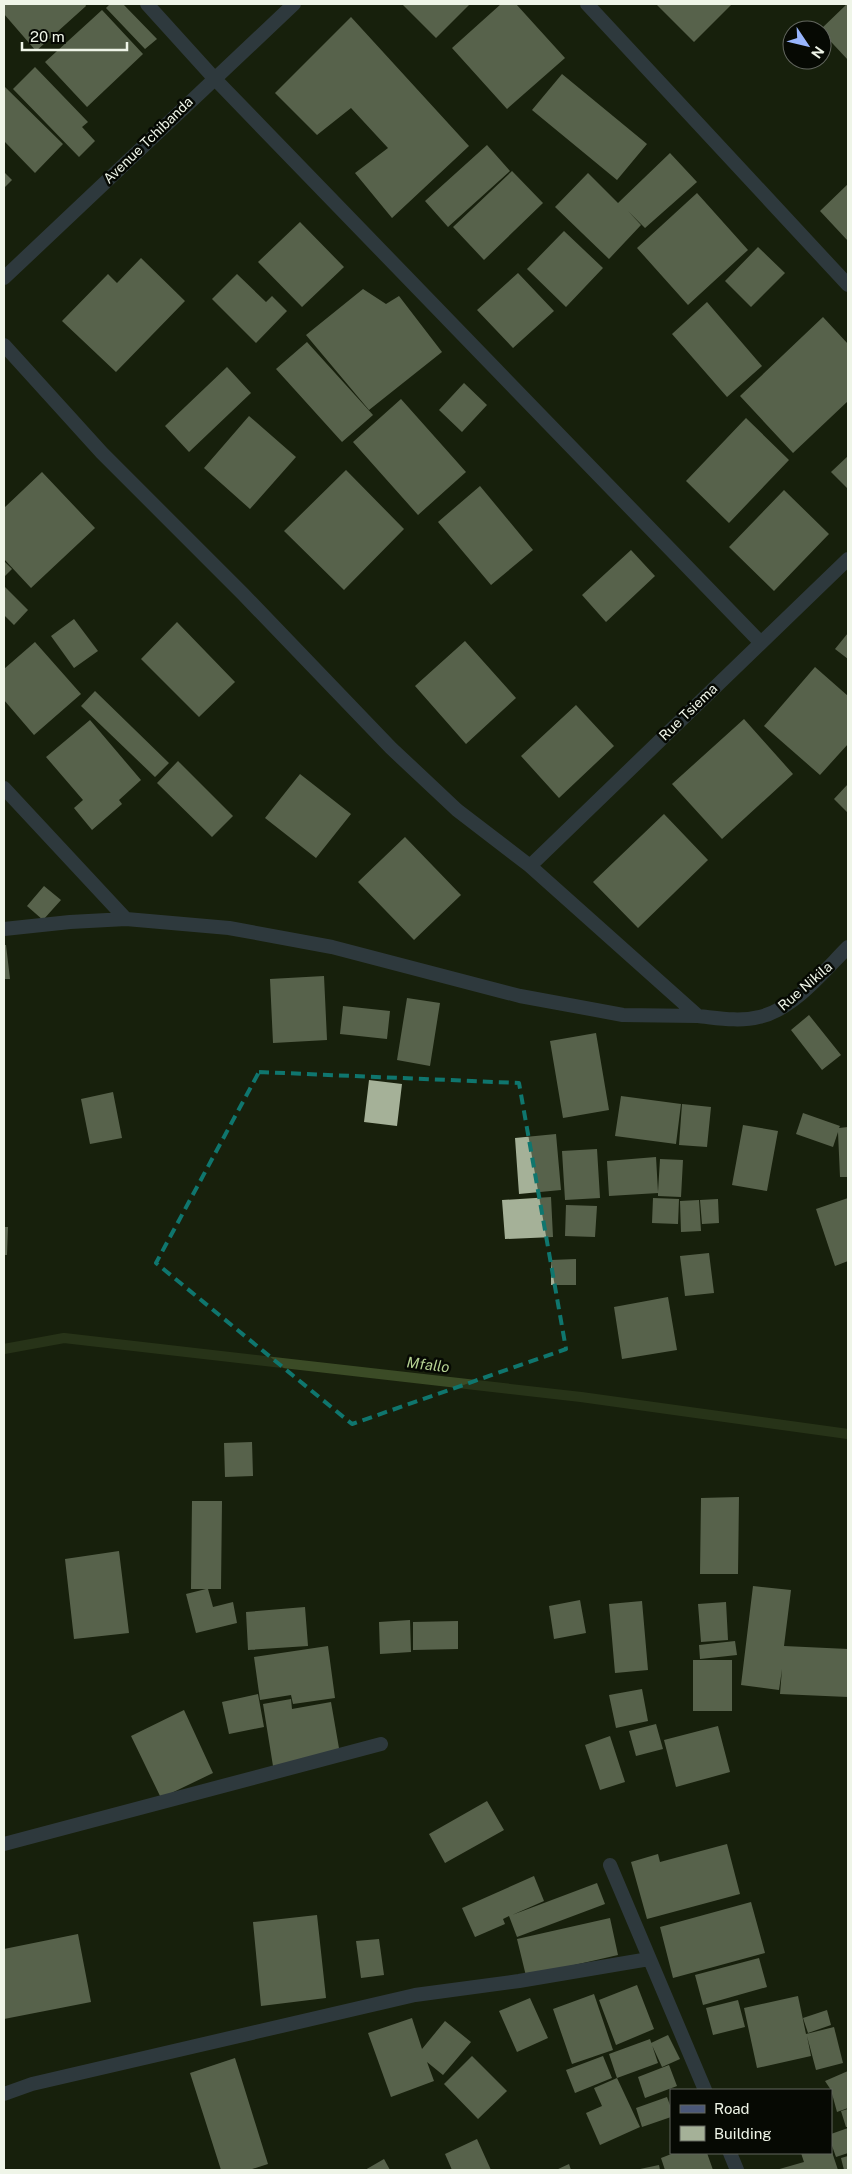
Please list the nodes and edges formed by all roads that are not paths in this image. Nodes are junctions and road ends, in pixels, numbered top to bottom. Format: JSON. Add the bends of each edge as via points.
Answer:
{"nodes":[{"id":1,"x":147,"y":4,"type":"edge"},
{"id":2,"x":294,"y":4,"type":"edge"},
{"id":3,"x":587,"y":4,"type":"edge"},
{"id":4,"x":214,"y":78,"type":"junction"},
{"id":5,"x":4,"y":278,"type":"edge"},
{"id":6,"x":848,"y":284,"type":"edge"},
{"id":7,"x":4,"y":345,"type":"edge"},
{"id":8,"x":848,"y":559,"type":"edge"},
{"id":9,"x":760,"y":642,"type":"junction"},
{"id":10,"x":4,"y":788,"type":"edge"},
{"id":11,"x":530,"y":866,"type":"junction"},
{"id":12,"x":126,"y":919,"type":"junction"},
{"id":13,"x":4,"y":929,"type":"edge"},
{"id":14,"x":848,"y":947,"type":"edge"},
{"id":15,"x":698,"y":1016,"type":"junction"},
{"id":16,"x":381,"y":1744,"type":"dead end"},
{"id":17,"x":4,"y":1844,"type":"edge"},
{"id":18,"x":610,"y":1865,"type":"dead end"},
{"id":19,"x":649,"y":1959,"type":"junction"},
{"id":20,"x":705,"y":2089,"type":"edge"},
{"id":21,"x":4,"y":2094,"type":"edge"},
{"id":22,"x":730,"y":2154,"type":"edge"},
{"id":23,"x":737,"y":2170,"type":"edge"}],
"edges":[{"from":1,"to":4,"type":"street"},
{"from":2,"to":4,"type":"street","name":"Avenue Tchibanda"},
{"from":3,"to":6,"type":"street"},
{"from":4,"to":5,"type":"street","name":"Avenue Tchibanda"},
{"from":4,"to":9,"type":"street"},
{"from":7,"to":11,"type":"street","via":[[102,453],[391,748],[457,810]]},
{"from":8,"to":9,"type":"street","name":"Rue Tsiema"},
{"from":9,"to":11,"type":"street","name":"Rue Tsiema"},
{"from":10,"to":12,"type":"street"},
{"from":11,"to":15,"type":"street"},
{"from":12,"to":13,"type":"street","name":"Rue Nikila"},
{"from":12,"to":15,"type":"street","name":"Rue Nikila","via":[[229,928],[332,947],[520,996],[623,1015]]},
{"from":14,"to":15,"type":"street","name":"Rue Nikila","via":[[790,1003],[773,1013],[735,1020]]},
{"from":16,"to":17,"type":"street"},
{"from":18,"to":19,"type":"street"},
{"from":19,"to":20,"type":"street"},
{"from":19,"to":21,"type":"street","via":[[415,1995],[32,2084]]},
{"from":22,"to":23,"type":"street"}]}
